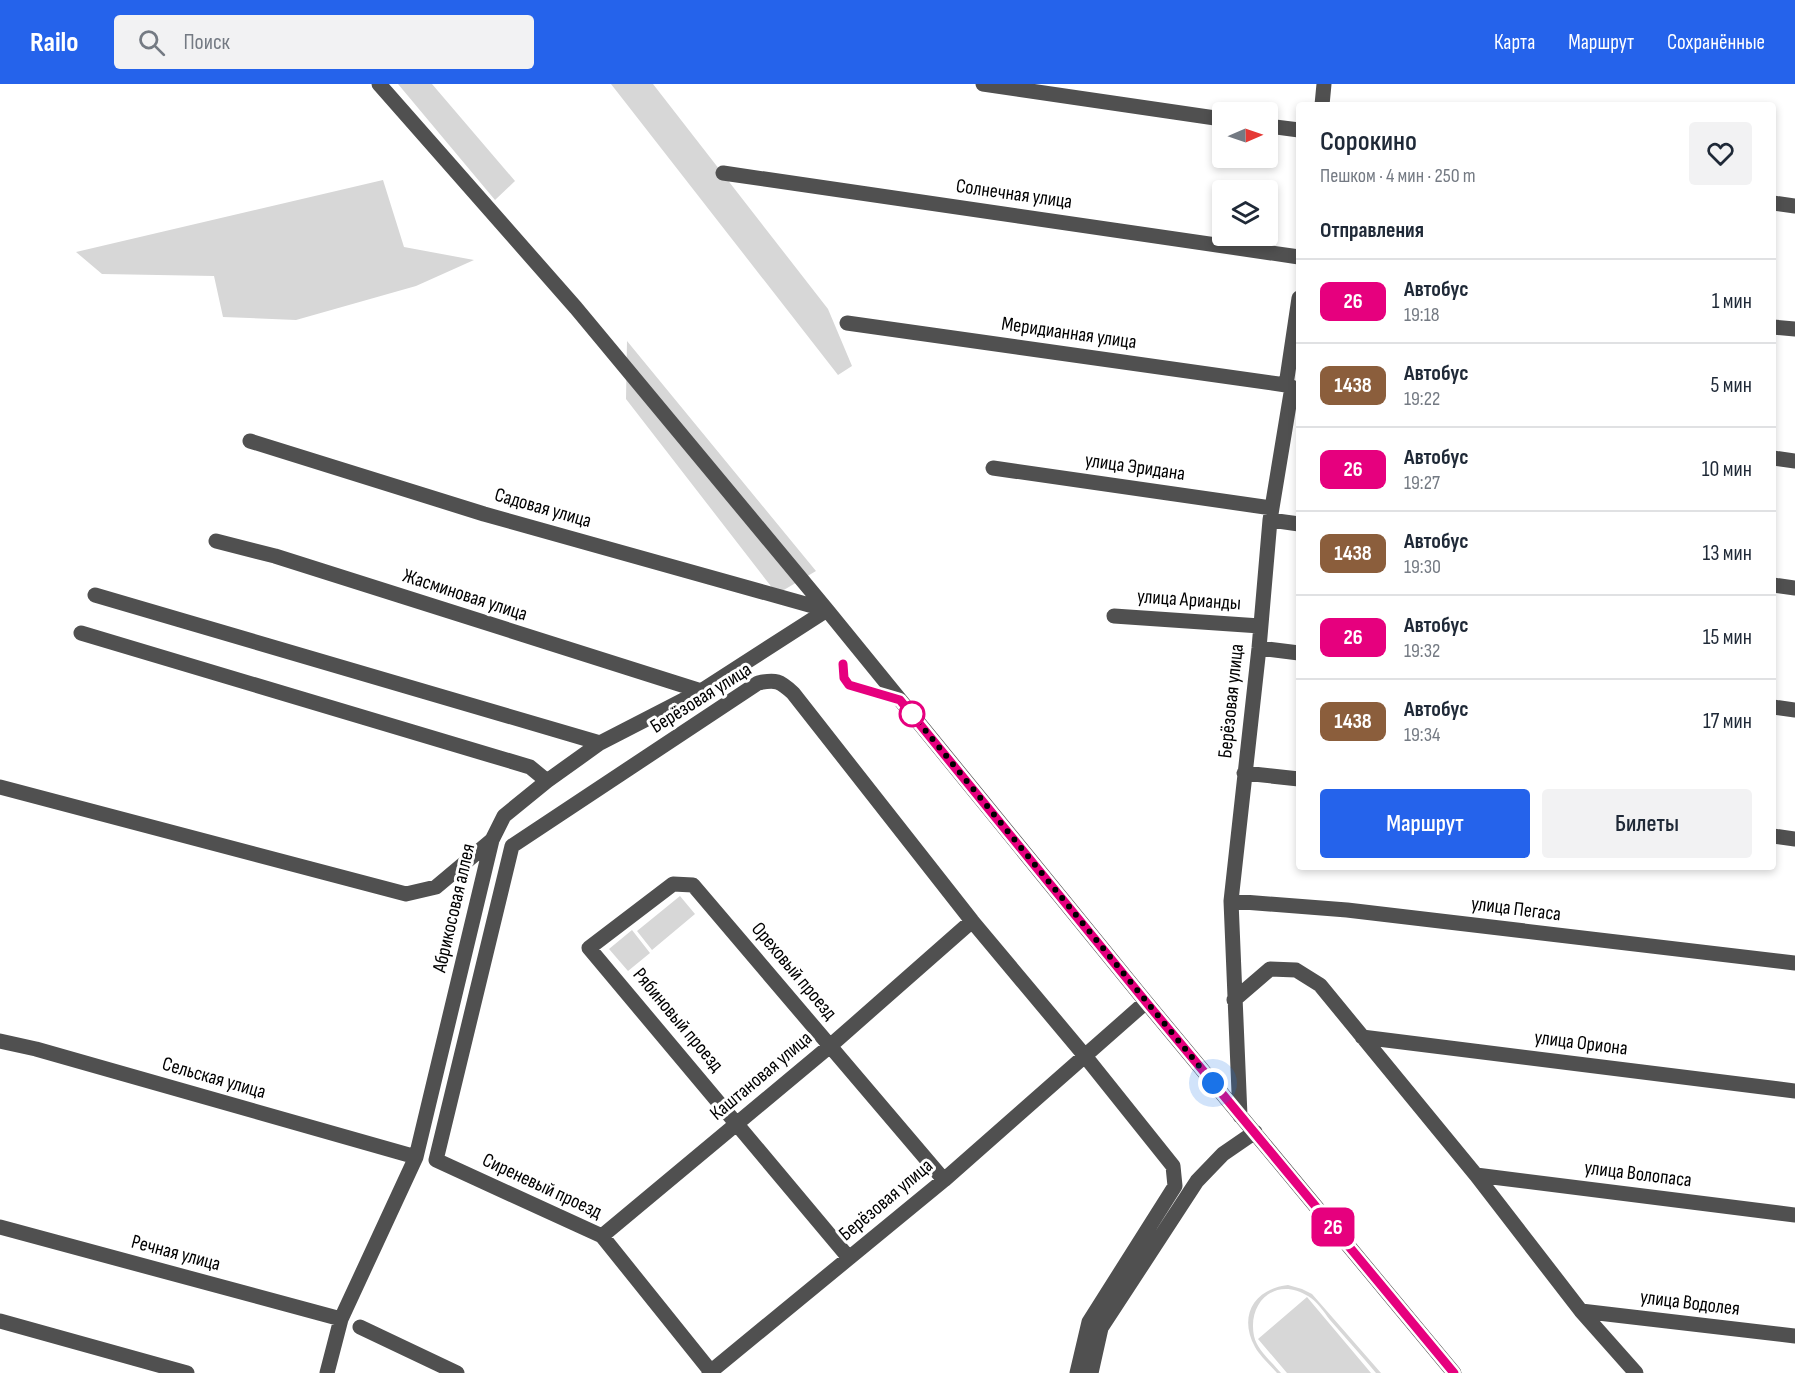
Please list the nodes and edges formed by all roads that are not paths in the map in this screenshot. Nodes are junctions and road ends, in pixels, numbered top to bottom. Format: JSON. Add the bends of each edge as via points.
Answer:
{"nodes":[{"id":1,"x":379,"y":84,"type":"edge"},
{"id":2,"x":983,"y":84,"type":"edge"},
{"id":3,"x":1324,"y":84,"type":"edge"},
{"id":4,"x":1322,"y":102,"type":"edge"},
{"id":5,"x":1212,"y":118,"type":"edge"},
{"id":6,"x":1278,"y":127,"type":"edge"},
{"id":7,"x":1296,"y":130,"type":"edge"},
{"id":8,"x":723,"y":174,"type":"dead end"},
{"id":9,"x":1776,"y":203,"type":"edge"},
{"id":10,"x":1795,"y":206,"type":"edge"},
{"id":11,"x":1296,"y":257,"type":"edge"},
{"id":12,"x":847,"y":322,"type":"dead end"},
{"id":13,"x":1776,"y":327,"type":"edge"},
{"id":14,"x":1795,"y":329,"type":"edge"},
{"id":15,"x":1296,"y":336,"type":"edge"},
{"id":16,"x":1292,"y":387,"type":"edge"},
{"id":17,"x":250,"y":441,"type":"dead end"},
{"id":18,"x":1776,"y":458,"type":"edge"},
{"id":19,"x":1795,"y":461,"type":"edge"},
{"id":20,"x":993,"y":468,"type":"dead end"},
{"id":21,"x":1271,"y":514,"type":"junction"},
{"id":22,"x":1296,"y":523,"type":"edge"},
{"id":23,"x":216,"y":541,"type":"dead end"},
{"id":24,"x":1776,"y":585,"type":"edge"},
{"id":25,"x":1795,"y":588,"type":"edge"},
{"id":26,"x":95,"y":595,"type":"dead end"},
{"id":27,"x":827,"y":610,"type":"junction"},
{"id":28,"x":1114,"y":616,"type":"dead end"},
{"id":29,"x":1260,"y":626,"type":"junction"},
{"id":30,"x":81,"y":633,"type":"dead end"},
{"id":31,"x":1259,"y":648,"type":"junction"},
{"id":32,"x":1296,"y":652,"type":"edge"},
{"id":33,"x":701,"y":691,"type":"junction"},
{"id":34,"x":1776,"y":707,"type":"edge"},
{"id":35,"x":1795,"y":710,"type":"edge"},
{"id":36,"x":600,"y":743,"type":"junction"},
{"id":37,"x":1245,"y":773,"type":"junction"},
{"id":38,"x":1296,"y":779,"type":"edge"},
{"id":39,"x":547,"y":781,"type":"junction"},
{"id":40,"x":0,"y":787,"type":"edge"},
{"id":41,"x":1776,"y":836,"type":"edge"},
{"id":42,"x":1795,"y":839,"type":"edge"},
{"id":43,"x":492,"y":840,"type":"junction"},
{"id":44,"x":1231,"y":901,"type":"junction"},
{"id":45,"x":972,"y":921,"type":"junction"},
{"id":46,"x":590,"y":948,"type":"joint"},
{"id":47,"x":1795,"y":963,"type":"edge"},
{"id":48,"x":1234,"y":1000,"type":"junction"},
{"id":49,"x":1146,"y":1002,"type":"junction"},
{"id":50,"x":1362,"y":1036,"type":"junction"},
{"id":51,"x":0,"y":1041,"type":"edge"},
{"id":52,"x":830,"y":1046,"type":"junction"},
{"id":53,"x":1085,"y":1056,"type":"junction"},
{"id":54,"x":1795,"y":1091,"type":"edge"},
{"id":55,"x":1240,"y":1116,"type":"junction"},
{"id":56,"x":738,"y":1123,"type":"junction"},
{"id":57,"x":1255,"y":1132,"type":"junction"},
{"id":58,"x":416,"y":1156,"type":"junction"},
{"id":59,"x":436,"y":1160,"type":"joint"},
{"id":60,"x":1476,"y":1175,"type":"junction"},
{"id":61,"x":944,"y":1180,"type":"junction"},
{"id":62,"x":1795,"y":1215,"type":"edge"},
{"id":63,"x":0,"y":1227,"type":"edge"},
{"id":64,"x":602,"y":1236,"type":"junction"},
{"id":65,"x":849,"y":1258,"type":"junction"},
{"id":66,"x":1581,"y":1311,"type":"junction"},
{"id":67,"x":341,"y":1319,"type":"junction"},
{"id":68,"x":0,"y":1321,"type":"edge"},
{"id":69,"x":360,"y":1327,"type":"dead end"},
{"id":70,"x":1795,"y":1336,"type":"edge"},
{"id":71,"x":188,"y":1373,"type":"edge"},
{"id":72,"x":327,"y":1373,"type":"edge"},
{"id":73,"x":457,"y":1373,"type":"edge"},
{"id":74,"x":710,"y":1373,"type":"edge"},
{"id":75,"x":1077,"y":1373,"type":"edge"},
{"id":76,"x":1091,"y":1373,"type":"edge"},
{"id":77,"x":1454,"y":1373,"type":"edge"},
{"id":78,"x":1636,"y":1373,"type":"edge"}],
"edges":[{"from":1,"to":27,"type":"street","via":[[576,308]]},
{"from":2,"to":5,"type":"street"},
{"from":3,"to":4,"type":"street"},
{"from":6,"to":7,"type":"street"},
{"from":8,"to":11,"type":"street","name":"Солнечная улица"},
{"from":9,"to":10,"type":"street"},
{"from":12,"to":16,"type":"street","name":"Меридианная улица"},
{"from":13,"to":14,"type":"street"},
{"from":15,"to":16,"type":"street","name":"Берёзовая улица"},
{"from":16,"to":21,"type":"street","name":"Берёзовая улица"},
{"from":17,"to":27,"type":"street","name":"Садовая улица","via":[[484,514]]},
{"from":18,"to":19,"type":"street"},
{"from":20,"to":21,"type":"street","name":"улица Эридана"},
{"from":21,"to":22,"type":"street","name":"улица Эридана"},
{"from":21,"to":29,"type":"street","name":"Берёзовая улица"},
{"from":23,"to":33,"type":"street","name":"Жасминовая улица"},
{"from":24,"to":25,"type":"street"},
{"from":26,"to":36,"type":"street"},
{"from":27,"to":33,"type":"street","name":"Абрикосовая аллея"},
{"from":27,"to":49,"type":"street"},
{"from":28,"to":29,"type":"street","name":"улица Арианды"},
{"from":29,"to":31,"type":"street","name":"Берёзовая улица"},
{"from":30,"to":39,"type":"street","via":[[530,767]]},
{"from":31,"to":32,"type":"street"},
{"from":31,"to":37,"type":"street","name":"Берёзовая улица"},
{"from":33,"to":36,"type":"street","name":"Абрикосовая аллея"},
{"from":34,"to":35,"type":"street"},
{"from":36,"to":39,"type":"street","name":"Абрикосовая аллея"},
{"from":37,"to":38,"type":"street"},
{"from":37,"to":44,"type":"street","name":"Берёзовая улица"},
{"from":39,"to":43,"type":"street","name":"Абрикосовая аллея","via":[[504,816]]},
{"from":40,"to":43,"type":"street","via":[[406,894],[436,887]]},
{"from":41,"to":42,"type":"street"},
{"from":43,"to":58,"type":"street","name":"Абрикосовая аллея"},
{"from":44,"to":47,"type":"street","name":"улица Пегаса","via":[[1347,910]]},
{"from":44,"to":48,"type":"street","name":"Берёзовая улица"},
{"from":45,"to":52,"type":"street","name":"Каштановая улица"},
{"from":45,"to":53,"type":"street","name":"Берёзовая улица"},
{"from":45,"to":59,"type":"street","name":"Берёзовая улица","via":[[793,693],[781,682],[758,683],[512,846]]},
{"from":46,"to":52,"type":"street","name":"Ореховый проезд","via":[[673,884],[693,885]]},
{"from":46,"to":56,"type":"street","name":"Рябиновый проезд"},
{"from":48,"to":50,"type":"street","via":[[1270,969],[1296,970],[1320,985]]},
{"from":48,"to":55,"type":"street","name":"Берёзовая улица"},
{"from":49,"to":53,"type":"street","name":"Берёзовая улица"},
{"from":49,"to":55,"type":"street"},
{"from":50,"to":54,"type":"street","name":"улица Ориона"},
{"from":50,"to":60,"type":"street"},
{"from":51,"to":58,"type":"street","name":"Сельская улица"},
{"from":52,"to":56,"type":"street","name":"Каштановая улица"},
{"from":52,"to":61,"type":"street","name":"Ореховый проезд"},
{"from":53,"to":61,"type":"street","name":"Берёзовая улица"},
{"from":53,"to":75,"type":"street","name":"Берёзовая улица","via":[[1173,1166],[1174,1186],[1089,1322]]},
{"from":55,"to":57,"type":"street"},
{"from":56,"to":64,"type":"street","name":"Каштановая улица"},
{"from":56,"to":65,"type":"street","name":"Рябиновый проезд"},
{"from":57,"to":76,"type":"street","via":[[1197,1180],[1101,1328]]},
{"from":57,"to":77,"type":"street"},
{"from":58,"to":67,"type":"street","name":"Абрикосовая аллея"},
{"from":59,"to":64,"type":"street","name":"Сиреневый проезд"},
{"from":60,"to":62,"type":"street","name":"улица Волопаса"},
{"from":60,"to":66,"type":"street"},
{"from":61,"to":65,"type":"street","name":"Берёзовая улица"},
{"from":63,"to":67,"type":"street","name":"Речная улица"},
{"from":64,"to":74,"type":"street","name":"Сиреневый проезд"},
{"from":65,"to":74,"type":"street","name":"Берёзовая улица"},
{"from":66,"to":70,"type":"street","name":"улица Водолея"},
{"from":66,"to":78,"type":"street"},
{"from":67,"to":72,"type":"street","name":"Абрикосовая аллея"},
{"from":68,"to":71,"type":"street"},
{"from":69,"to":73,"type":"street"}]}
